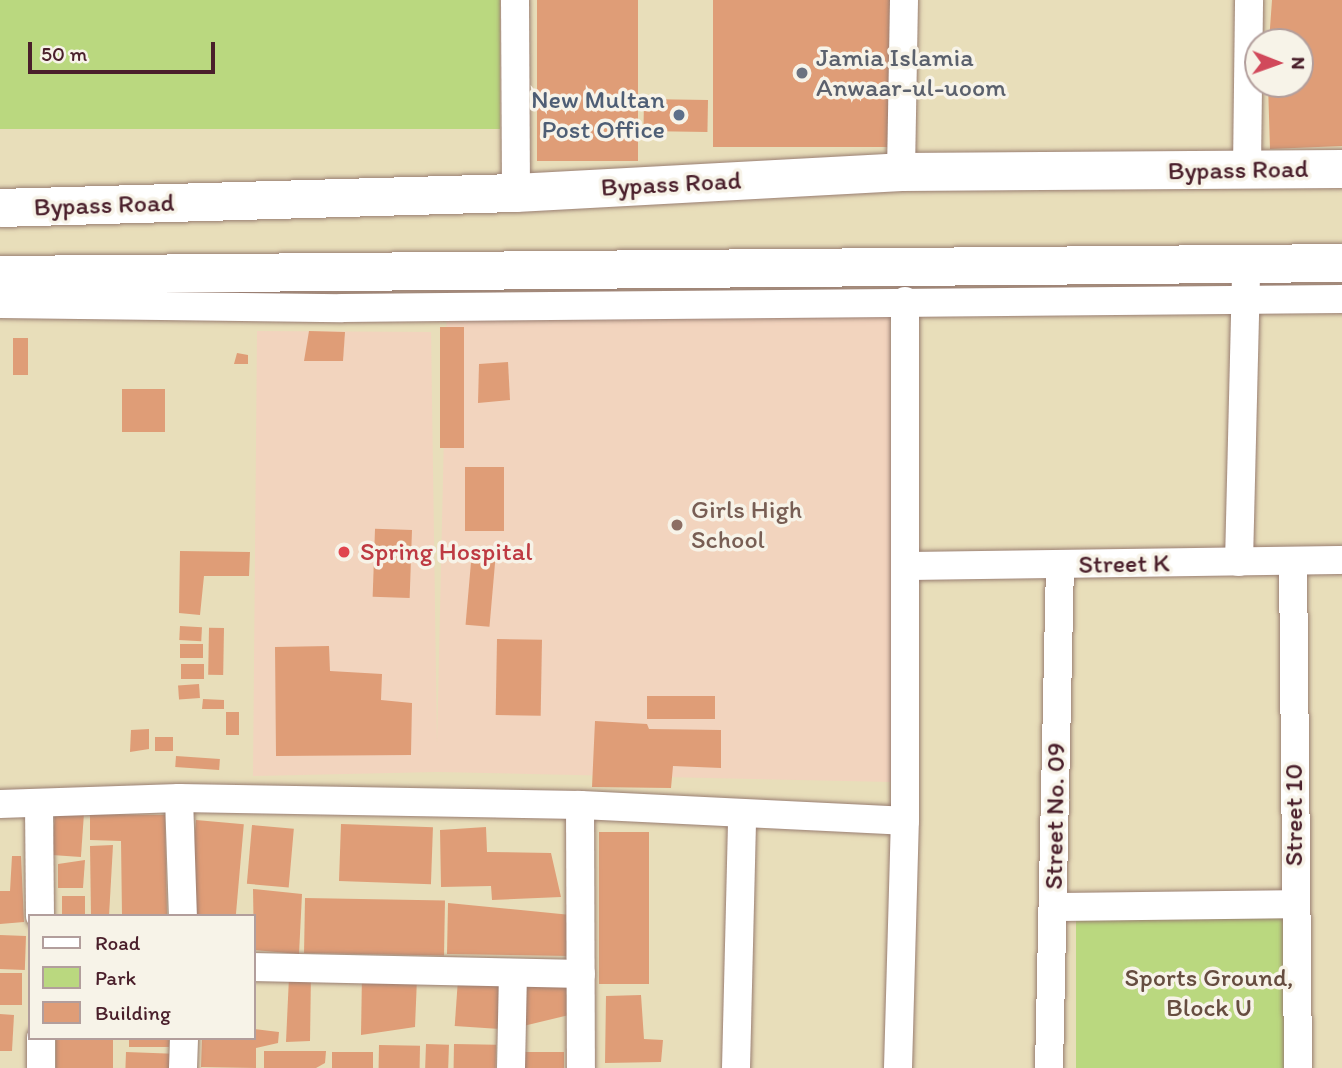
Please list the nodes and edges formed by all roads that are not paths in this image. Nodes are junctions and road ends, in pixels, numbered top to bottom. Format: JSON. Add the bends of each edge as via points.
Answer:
{"nodes":[{"id":1,"x":514,"y":0,"type":"edge"},
{"id":2,"x":904,"y":0,"type":"edge"},
{"id":3,"x":1249,"y":0,"type":"edge"},
{"id":4,"x":1247,"y":168,"type":"junction"},
{"id":5,"x":1342,"y":169,"type":"edge"},
{"id":6,"x":901,"y":172,"type":"junction"},
{"id":7,"x":516,"y":193,"type":"junction"},
{"id":8,"x":0,"y":208,"type":"edge"},
{"id":9,"x":1342,"y":263,"type":"edge"},
{"id":10,"x":0,"y":275,"type":"edge"},
{"id":11,"x":1245,"y":282,"type":"junction"},
{"id":12,"x":132,"y":290,"type":"junction"},
{"id":13,"x":1342,"y":299,"type":"edge"},
{"id":14,"x":905,"y":301,"type":"junction"},
{"id":15,"x":0,"y":304,"type":"edge"},
{"id":16,"x":1342,"y":560,"type":"edge"},
{"id":17,"x":1239,"y":562,"type":"junction"},
{"id":18,"x":1293,"y":562,"type":"junction"},
{"id":19,"x":1059,"y":564,"type":"junction"},
{"id":20,"x":906,"y":566,"type":"junction"},
{"id":21,"x":179,"y":799,"type":"junction"},
{"id":22,"x":0,"y":804,"type":"edge"},
{"id":23,"x":39,"y":804,"type":"junction"},
{"id":24,"x":580,"y":806,"type":"junction"},
{"id":25,"x":742,"y":815,"type":"junction"},
{"id":26,"x":905,"y":821,"type":"junction"},
{"id":27,"x":1294,"y":904,"type":"junction"},
{"id":28,"x":1053,"y":907,"type":"junction"},
{"id":29,"x":40,"y":914,"type":"edge"},
{"id":30,"x":183,"y":914,"type":"edge"},
{"id":31,"x":256,"y":967,"type":"edge"},
{"id":32,"x":513,"y":972,"type":"junction"},
{"id":33,"x":581,"y":974,"type":"junction"},
{"id":34,"x":41,"y":1040,"type":"edge"},
{"id":35,"x":184,"y":1040,"type":"edge"},
{"id":36,"x":41,"y":1068,"type":"edge"},
{"id":37,"x":183,"y":1068,"type":"edge"},
{"id":38,"x":511,"y":1068,"type":"edge"},
{"id":39,"x":581,"y":1068,"type":"edge"},
{"id":40,"x":737,"y":1068,"type":"edge"},
{"id":41,"x":898,"y":1068,"type":"edge"},
{"id":42,"x":1049,"y":1068,"type":"edge"},
{"id":43,"x":1298,"y":1068,"type":"edge"}],
"edges":[{"from":1,"to":7,"type":"street"},
{"from":2,"to":6,"type":"street"},
{"from":3,"to":4,"type":"street"},
{"from":4,"to":5,"type":"main road","name":"Bypass Road"},
{"from":4,"to":6,"type":"main road","name":"Bypass Road"},
{"from":6,"to":7,"type":"main road","name":"Bypass Road"},
{"from":7,"to":8,"type":"main road","name":"Bypass Road"},
{"from":9,"to":11,"type":"main road"},
{"from":10,"to":12,"type":"main road"},
{"from":11,"to":12,"type":"main road"},
{"from":11,"to":13,"type":"street"},
{"from":11,"to":14,"type":"street"},
{"from":11,"to":17,"type":"street"},
{"from":12,"to":14,"type":"street"},
{"from":12,"to":15,"type":"street"},
{"from":14,"to":20,"type":"street"},
{"from":16,"to":18,"type":"street","name":"Street K"},
{"from":17,"to":18,"type":"street","name":"Street K"},
{"from":17,"to":19,"type":"street","name":"Street K"},
{"from":18,"to":27,"type":"street","name":"Street 10"},
{"from":19,"to":20,"type":"street","name":"Street K"},
{"from":19,"to":28,"type":"street","name":"Street No. 09"},
{"from":20,"to":26,"type":"street"},
{"from":21,"to":23,"type":"street"},
{"from":21,"to":24,"type":"street"},
{"from":21,"to":30,"type":"street"},
{"from":22,"to":23,"type":"street"},
{"from":23,"to":29,"type":"street"},
{"from":24,"to":25,"type":"street"},
{"from":24,"to":33,"type":"street"},
{"from":25,"to":26,"type":"street"},
{"from":25,"to":40,"type":"street"},
{"from":26,"to":41,"type":"street"},
{"from":27,"to":28,"type":"street"},
{"from":27,"to":43,"type":"street","name":"Street 10"},
{"from":28,"to":42,"type":"street","name":"Street No. 09"},
{"from":31,"to":32,"type":"street"},
{"from":32,"to":33,"type":"street"},
{"from":32,"to":38,"type":"street"},
{"from":33,"to":39,"type":"street"},
{"from":34,"to":36,"type":"street"},
{"from":35,"to":37,"type":"street"}]}
